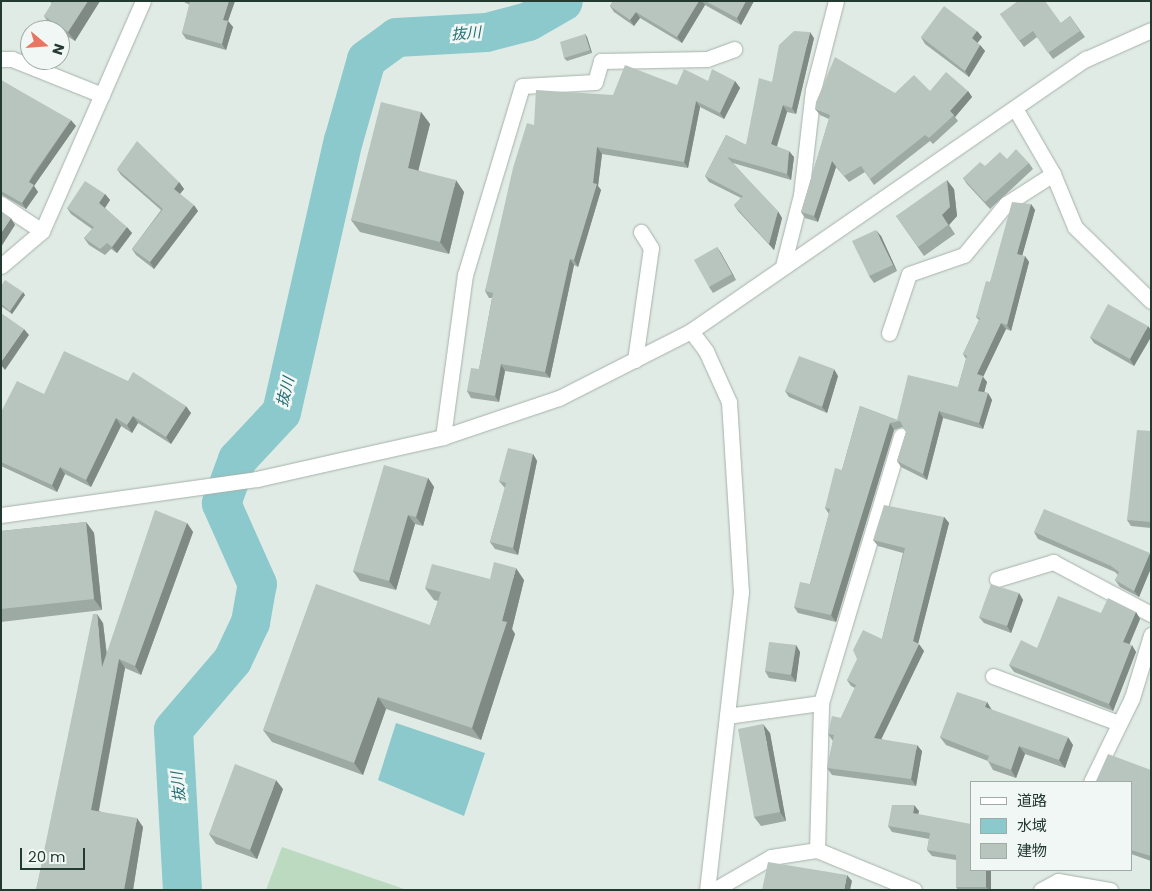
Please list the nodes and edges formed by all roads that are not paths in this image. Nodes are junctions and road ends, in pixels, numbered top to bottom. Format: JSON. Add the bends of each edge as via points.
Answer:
{"nodes":[{"id":1,"x":143,"y":1,"type":"edge"},
{"id":2,"x":836,"y":1,"type":"edge"},
{"id":3,"x":1151,"y":30,"type":"edge"},
{"id":4,"x":734,"y":49,"type":"dead end"},
{"id":5,"x":1,"y":59,"type":"edge"},
{"id":6,"x":102,"y":95,"type":"junction"},
{"id":7,"x":1016,"y":110,"type":"junction"},
{"id":8,"x":1053,"y":174,"type":"junction"},
{"id":9,"x":1,"y":204,"type":"edge"},
{"id":10,"x":42,"y":231,"type":"junction"},
{"id":11,"x":641,"y":232,"type":"dead end"},
{"id":12,"x":1,"y":266,"type":"edge"},
{"id":13,"x":783,"y":266,"type":"junction"},
{"id":14,"x":1151,"y":302,"type":"edge"},
{"id":15,"x":691,"y":331,"type":"junction"},
{"id":16,"x":889,"y":333,"type":"dead end"},
{"id":17,"x":635,"y":360,"type":"junction"},
{"id":18,"x":901,"y":436,"type":"edge"},
{"id":19,"x":443,"y":437,"type":"junction"},
{"id":20,"x":1,"y":515,"type":"edge"},
{"id":21,"x":997,"y":579,"type":"dead end"},
{"id":22,"x":1151,"y":614,"type":"edge"},
{"id":23,"x":1151,"y":635,"type":"edge"},
{"id":24,"x":993,"y":676,"type":"dead end"},
{"id":25,"x":821,"y":703,"type":"junction"},
{"id":26,"x":727,"y":716,"type":"junction"},
{"id":27,"x":1118,"y":723,"type":"junction"},
{"id":28,"x":1091,"y":781,"type":"edge"},
{"id":29,"x":816,"y":850,"type":"junction"},
{"id":30,"x":1060,"y":876,"type":"edge"},
{"id":31,"x":707,"y":890,"type":"edge"},
{"id":32,"x":714,"y":890,"type":"edge"},
{"id":33,"x":914,"y":890,"type":"edge"},
{"id":34,"x":1041,"y":890,"type":"edge"},
{"id":35,"x":1110,"y":890,"type":"edge"}],
"edges":[{"from":1,"to":6,"type":"street"},
{"from":2,"to":13,"type":"street","via":[[813,90],[801,195]]},
{"from":3,"to":7,"type":"street","via":[[1086,59]]},
{"from":4,"to":19,"type":"street","via":[[707,59],[601,61],[595,82],[522,86],[465,275]]},
{"from":5,"to":6,"type":"street","via":[[12,59]]},
{"from":6,"to":10,"type":"street"},
{"from":7,"to":8,"type":"street"},
{"from":7,"to":13,"type":"street"},
{"from":8,"to":14,"type":"street","via":[[1075,227]]},
{"from":8,"to":16,"type":"street","via":[[1006,204],[964,255],[909,274]]},
{"from":9,"to":10,"type":"street"},
{"from":10,"to":12,"type":"street"},
{"from":11,"to":17,"type":"street","via":[[651,248]]},
{"from":13,"to":15,"type":"street"},
{"from":15,"to":17,"type":"street"},
{"from":15,"to":26,"type":"street","via":[[706,351],[729,402],[741,592]]},
{"from":17,"to":19,"type":"street","via":[[559,398]]},
{"from":18,"to":25,"type":"street"},
{"from":19,"to":20,"type":"street","via":[[257,479]]},
{"from":21,"to":22,"type":"street","via":[[1052,562]]},
{"from":23,"to":27,"type":"street","via":[[1132,698]]},
{"from":24,"to":27,"type":"street"},
{"from":25,"to":26,"type":"street"},
{"from":25,"to":29,"type":"street"},
{"from":26,"to":31,"type":"street"},
{"from":27,"to":28,"type":"street"},
{"from":29,"to":32,"type":"street","via":[[772,857]]},
{"from":29,"to":33,"type":"street"},
{"from":30,"to":34,"type":"street"},
{"from":30,"to":35,"type":"street"}]}
